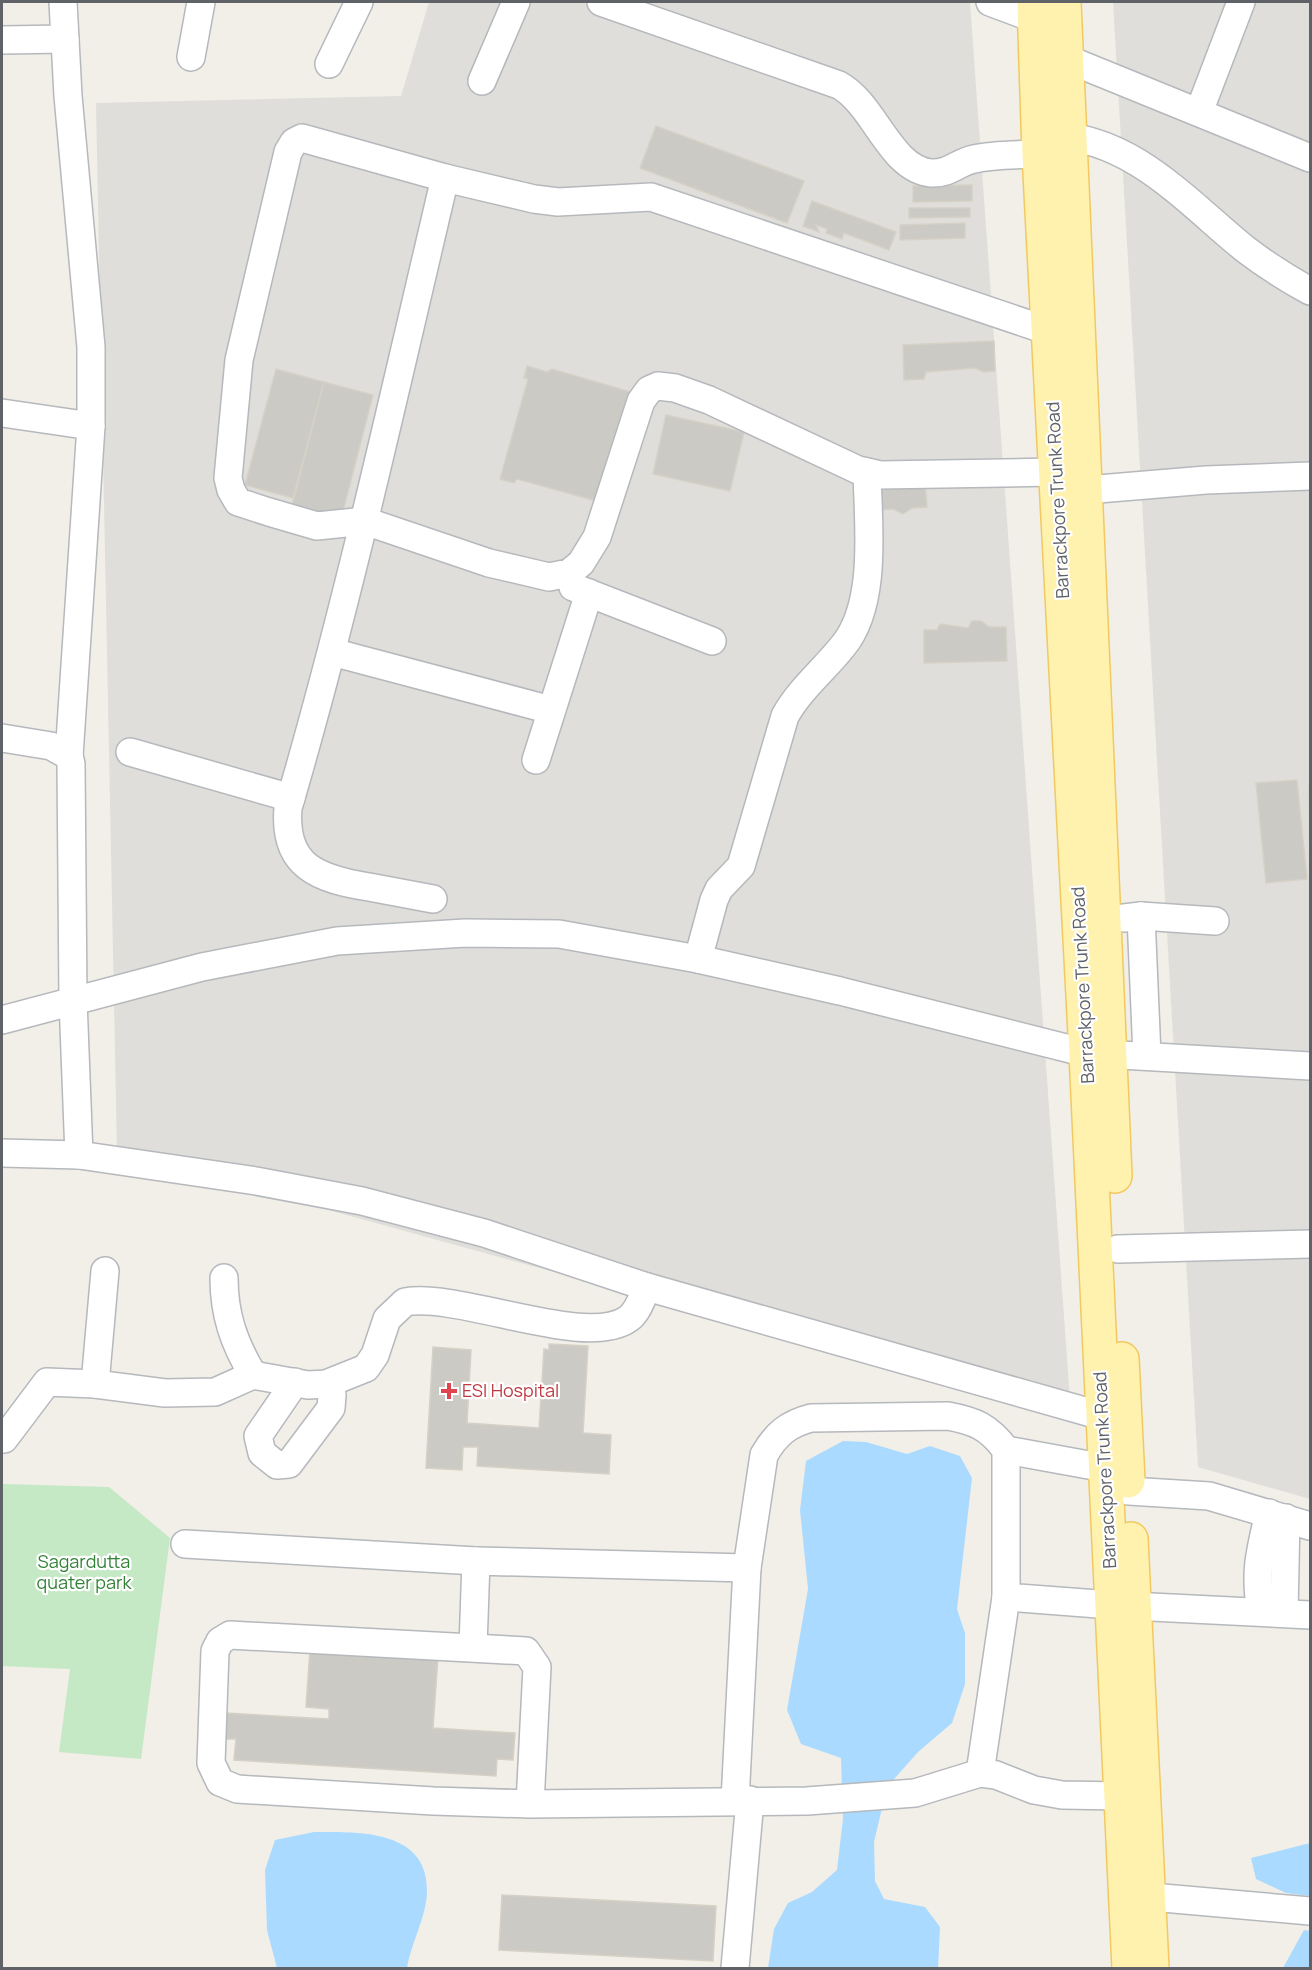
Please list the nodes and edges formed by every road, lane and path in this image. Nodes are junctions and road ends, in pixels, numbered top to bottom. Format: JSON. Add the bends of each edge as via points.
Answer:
{"nodes":[{"id":1,"x":63,"y":2,"type":"edge"},
{"id":2,"x":201,"y":2,"type":"edge"},
{"id":3,"x":359,"y":2,"type":"edge"},
{"id":4,"x":516,"y":2,"type":"edge"},
{"id":5,"x":601,"y":2,"type":"edge"},
{"id":6,"x":990,"y":2,"type":"edge"},
{"id":7,"x":1064,"y":2,"type":"edge"},
{"id":8,"x":1241,"y":2,"type":"edge"},
{"id":9,"x":1035,"y":10,"type":"edge"},
{"id":10,"x":65,"y":39,"type":"junction"},
{"id":11,"x":2,"y":40,"type":"edge"},
{"id":12,"x":191,"y":57,"type":"dead end"},
{"id":13,"x":1067,"y":59,"type":"junction"},
{"id":14,"x":329,"y":64,"type":"dead end"},
{"id":15,"x":482,"y":81,"type":"dead end"},
{"id":16,"x":1199,"y":112,"type":"junction"},
{"id":17,"x":1071,"y":136,"type":"junction"},
{"id":18,"x":1039,"y":145,"type":"junction"},
{"id":19,"x":1311,"y":158,"type":"edge"},
{"id":20,"x":445,"y":178,"type":"junction"},
{"id":21,"x":1311,"y":291,"type":"edge"},
{"id":22,"x":1049,"y":331,"type":"junction"},
{"id":23,"x":2,"y":413,"type":"edge"},
{"id":24,"x":91,"y":426,"type":"junction"},
{"id":25,"x":867,"y":472,"type":"junction"},
{"id":26,"x":1056,"y":472,"type":"junction"},
{"id":27,"x":1311,"y":477,"type":"edge"},
{"id":28,"x":1086,"y":490,"type":"junction"},
{"id":29,"x":364,"y":521,"type":"junction"},
{"id":30,"x":549,"y":577,"type":"junction"},
{"id":31,"x":589,"y":592,"type":"junction"},
{"id":32,"x":712,"y":641,"type":"dead end"},
{"id":33,"x":332,"y":652,"type":"junction"},
{"id":34,"x":551,"y":710,"type":"junction"},
{"id":35,"x":2,"y":738,"type":"edge"},
{"id":36,"x":130,"y":752,"type":"dead end"},
{"id":37,"x":69,"y":756,"type":"junction"},
{"id":38,"x":536,"y":760,"type":"dead end"},
{"id":39,"x":291,"y":798,"type":"junction"},
{"id":40,"x":433,"y":899,"type":"dead end"},
{"id":41,"x":1141,"y":916,"type":"junction"},
{"id":42,"x":1105,"y":921,"type":"junction"},
{"id":43,"x":1215,"y":921,"type":"dead end"},
{"id":44,"x":699,"y":959,"type":"junction"},
{"id":45,"x":73,"y":1000,"type":"junction"},
{"id":46,"x":2,"y":1020,"type":"edge"},
{"id":47,"x":1098,"y":1053,"type":"junction"},
{"id":48,"x":1147,"y":1056,"type":"junction"},
{"id":49,"x":1311,"y":1066,"type":"edge"},
{"id":50,"x":2,"y":1153,"type":"edge"},
{"id":51,"x":78,"y":1155,"type":"junction"},
{"id":52,"x":1311,"y":1244,"type":"edge"},
{"id":53,"x":1118,"y":1250,"type":"junction"},
{"id":54,"x":105,"y":1271,"type":"dead end"},
{"id":55,"x":224,"y":1278,"type":"dead end"},
{"id":56,"x":646,"y":1287,"type":"junction"},
{"id":57,"x":253,"y":1375,"type":"junction"},
{"id":58,"x":295,"y":1382,"type":"junction"},
{"id":59,"x":95,"y":1384,"type":"junction"},
{"id":60,"x":326,"y":1384,"type":"junction"},
{"id":61,"x":1113,"y":1417,"type":"junction"},
{"id":62,"x":4,"y":1439,"type":"dead end"},
{"id":63,"x":1006,"y":1450,"type":"junction"},
{"id":64,"x":1105,"y":1468,"type":"junction"},
{"id":65,"x":1128,"y":1491,"type":"junction"},
{"id":66,"x":1288,"y":1519,"type":"edge"},
{"id":67,"x":185,"y":1544,"type":"dead end"},
{"id":68,"x":476,"y":1561,"type":"junction"},
{"id":69,"x":747,"y":1568,"type":"junction"},
{"id":70,"x":1006,"y":1597,"type":"junction"},
{"id":71,"x":1122,"y":1606,"type":"junction"},
{"id":72,"x":1285,"y":1613,"type":"edge"},
{"id":73,"x":473,"y":1647,"type":"junction"},
{"id":74,"x":980,"y":1773,"type":"junction"},
{"id":75,"x":1121,"y":1796,"type":"junction"},
{"id":76,"x":743,"y":1801,"type":"junction"},
{"id":77,"x":530,"y":1804,"type":"junction"},
{"id":78,"x":1137,"y":1896,"type":"junction"},
{"id":79,"x":1311,"y":1911,"type":"edge"},
{"id":80,"x":735,"y":1968,"type":"edge"},
{"id":81,"x":1129,"y":1968,"type":"edge"},
{"id":82,"x":1152,"y":1968,"type":"edge"}],
"edges":[{"from":1,"to":10,"type":"street"},
{"from":2,"to":12,"type":"street"},
{"from":3,"to":14,"type":"street"},
{"from":4,"to":15,"type":"street"},
{"from":5,"to":18,"type":"street","via":[[845,89],[860,100],[900,157],[923,170],[944,172],[975,158]]},
{"from":6,"to":9,"type":"street"},
{"from":7,"to":13,"type":"main road","name":"Barrackpore Trunk Road"},
{"from":8,"to":16,"type":"street"},
{"from":9,"to":18,"type":"main road","name":"Barrackpore Trunk Road"},
{"from":10,"to":11,"type":"street"},
{"from":10,"to":24,"type":"street","via":[[89,309]]},
{"from":13,"to":16,"type":"street"},
{"from":13,"to":17,"type":"main road","name":"Barrackpore Trunk Road"},
{"from":16,"to":19,"type":"street"},
{"from":17,"to":18,"type":"street"},
{"from":17,"to":21,"type":"street","via":[[1137,161],[1247,250]]},
{"from":17,"to":28,"type":"main road","name":"Barrackpore Trunk Road"},
{"from":18,"to":22,"type":"main road","name":"Barrackpore Trunk Road"},
{"from":20,"to":22,"type":"street","via":[[558,202],[651,197]]},
{"from":20,"to":29,"type":"street"},
{"from":20,"to":29,"type":"street","via":[[302,138],[288,152],[277,196],[239,360],[228,463],[231,490],[238,502],[317,526]]},
{"from":22,"to":26,"type":"main road","name":"Barrackpore Trunk Road"},
{"from":23,"to":24,"type":"street"},
{"from":24,"to":37,"type":"street"},
{"from":25,"to":26,"type":"street"},
{"from":25,"to":30,"type":"street","via":[[709,400],[658,386],[641,401],[597,537],[581,563],[569,573]]},
{"from":25,"to":44,"type":"street","via":[[868,561],[854,630],[785,716],[741,866],[714,900]]},
{"from":26,"to":47,"type":"main road","name":"Barrackpore Trunk Road"},
{"from":27,"to":28,"type":"street","via":[[1206,480]]},
{"from":28,"to":42,"type":"main road","name":"Barrackpore Trunk Road"},
{"from":29,"to":30,"type":"street","via":[[489,564]]},
{"from":29,"to":33,"type":"street"},
{"from":30,"to":31,"type":"street"},
{"from":31,"to":32,"type":"street"},
{"from":31,"to":34,"type":"street"},
{"from":33,"to":34,"type":"street"},
{"from":33,"to":39,"type":"street"},
{"from":34,"to":38,"type":"street"},
{"from":35,"to":37,"type":"street","via":[[51,746]]},
{"from":36,"to":39,"type":"street"},
{"from":37,"to":45,"type":"street"},
{"from":39,"to":40,"type":"street","via":[[287,826],[290,842],[315,873],[332,881]]},
{"from":41,"to":42,"type":"street"},
{"from":41,"to":43,"type":"street"},
{"from":41,"to":48,"type":"street"},
{"from":42,"to":47,"type":"main road","name":"Barrackpore Trunk Road"},
{"from":44,"to":45,"type":"street","via":[[559,934],[396,935],[337,941],[201,967]]},
{"from":44,"to":47,"type":"street"},
{"from":45,"to":46,"type":"street"},
{"from":45,"to":51,"type":"street"},
{"from":47,"to":48,"type":"street"},
{"from":47,"to":53,"type":"main road","name":"Barrackpore Trunk Road"},
{"from":47,"to":61,"type":"main road","name":"Barrackpore Trunk Road"},
{"from":48,"to":49,"type":"street"},
{"from":50,"to":51,"type":"street"},
{"from":51,"to":56,"type":"street","via":[[362,1201],[484,1233]]},
{"from":52,"to":53,"type":"street"},
{"from":53,"to":61,"type":"main road","name":"Barrackpore Trunk Road"},
{"from":54,"to":59,"type":"street"},
{"from":55,"to":57,"type":"street","via":[[231,1332]]},
{"from":56,"to":60,"type":"street","via":[[629,1318],[602,1328],[427,1301],[405,1302],[391,1312],[366,1368]]},
{"from":56,"to":61,"type":"street"},
{"from":57,"to":58,"type":"street"},
{"from":57,"to":59,"type":"street","via":[[212,1393],[152,1393]]},
{"from":58,"to":60,"type":"street"},
{"from":58,"to":60,"type":"street","via":[[258,1436],[262,1453],[277,1465],[289,1464],[331,1408],[332,1395]]},
{"from":59,"to":62,"type":"street","via":[[47,1382]]},
{"from":61,"to":64,"type":"main road","name":"Barrackpore Trunk Road"},
{"from":61,"to":65,"type":"main road","name":"Barrackpore Trunk Road"},
{"from":63,"to":64,"type":"street"},
{"from":63,"to":69,"type":"street","via":[[992,1431],[948,1416],[812,1418],[790,1423],[773,1439],[764,1455]]},
{"from":63,"to":70,"type":"street"},
{"from":64,"to":71,"type":"main road","name":"Barrackpore Trunk Road"},
{"from":65,"to":66,"type":"street","via":[[1209,1496]]},
{"from":65,"to":71,"type":"main road","name":"Barrackpore Trunk Road"},
{"from":66,"to":72,"type":"street"},
{"from":67,"to":68,"type":"street"},
{"from":68,"to":69,"type":"street"},
{"from":68,"to":73,"type":"street"},
{"from":69,"to":76,"type":"street"},
{"from":70,"to":71,"type":"street"},
{"from":70,"to":74,"type":"street"},
{"from":71,"to":72,"type":"street"},
{"from":71,"to":75,"type":"main road","name":"Barrackpore Trunk Road"},
{"from":71,"to":78,"type":"main road","name":"Barrackpore Trunk Road"},
{"from":73,"to":77,"type":"street","via":[[526,1651],[537,1666]]},
{"from":73,"to":77,"type":"street","via":[[230,1635],[220,1641],[215,1651],[210,1763],[213,1772],[220,1782],[237,1789]]},
{"from":74,"to":75,"type":"street","via":[[1062,1795]]},
{"from":74,"to":76,"type":"street","via":[[915,1793],[890,1796]]},
{"from":75,"to":78,"type":"main road","name":"Barrackpore Trunk Road"},
{"from":76,"to":77,"type":"street"},
{"from":76,"to":80,"type":"street"},
{"from":78,"to":79,"type":"street"},
{"from":78,"to":81,"type":"main road","name":"Barrackpore Trunk Road"},
{"from":78,"to":82,"type":"main road","name":"Barrackpore Trunk Road"}]}
